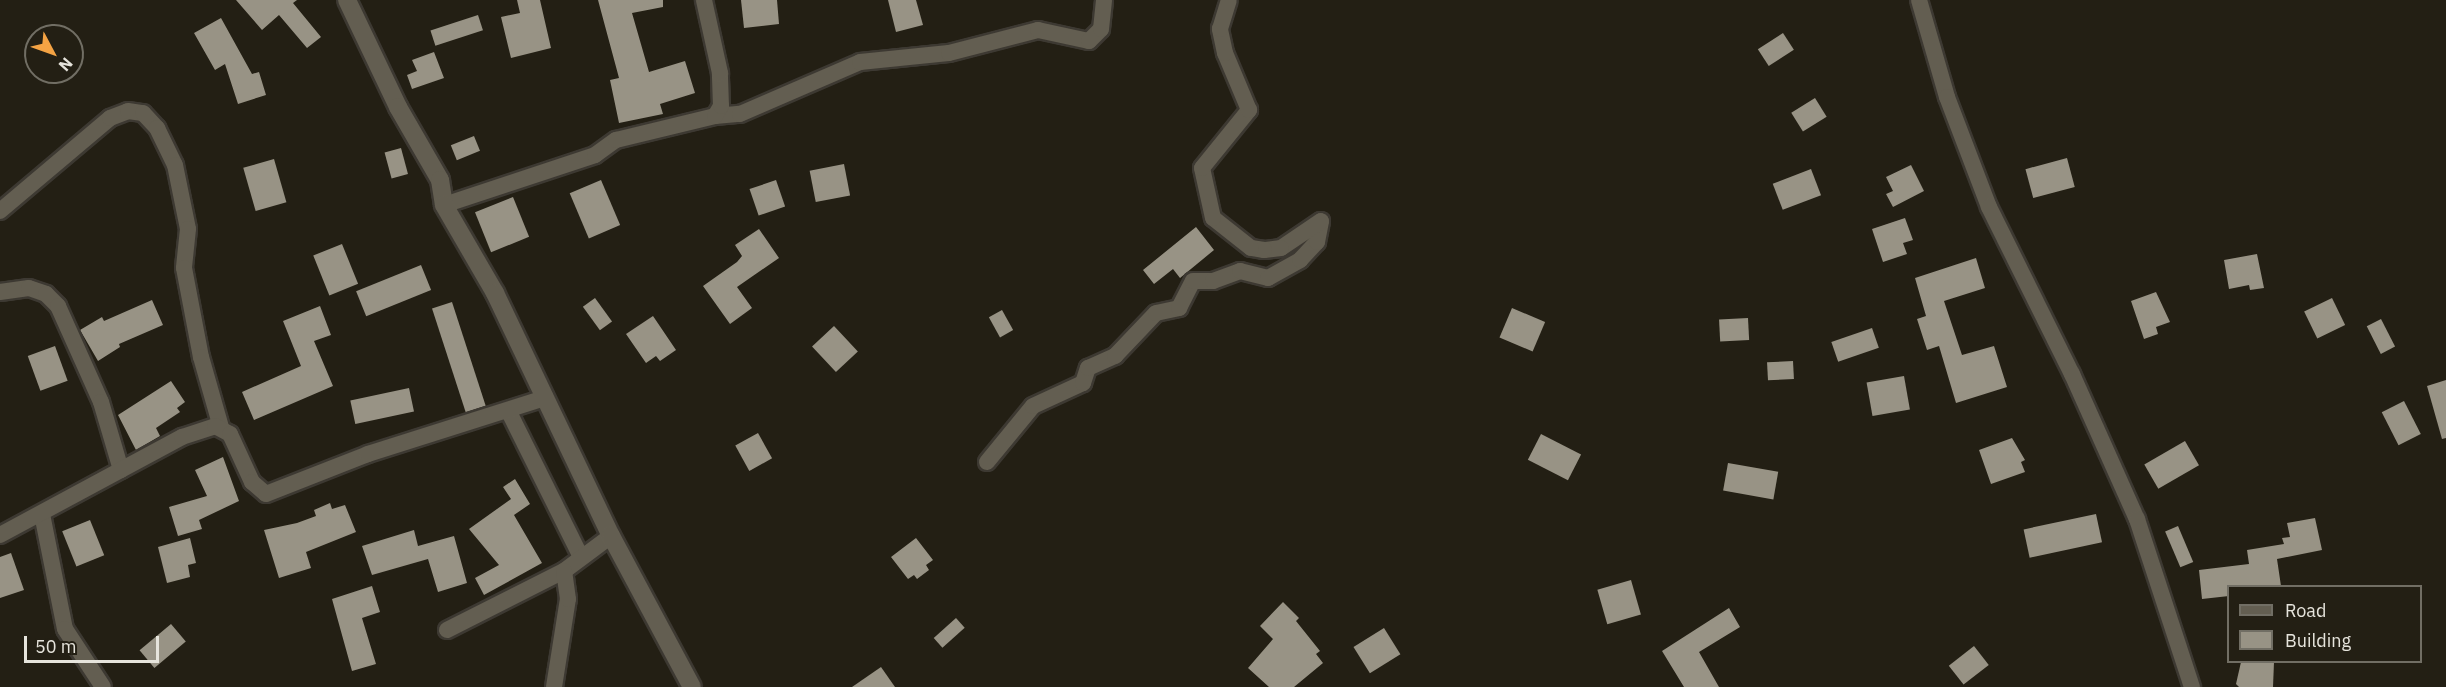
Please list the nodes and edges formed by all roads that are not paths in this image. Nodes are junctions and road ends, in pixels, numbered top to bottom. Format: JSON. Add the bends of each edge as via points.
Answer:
{"nodes":[{"id":1,"x":347,"y":0,"type":"edge"},
{"id":2,"x":704,"y":0,"type":"edge"},
{"id":3,"x":1104,"y":0,"type":"edge"},
{"id":4,"x":1229,"y":0,"type":"edge"},
{"id":5,"x":1919,"y":0,"type":"edge"},
{"id":6,"x":715,"y":116,"type":"junction"},
{"id":7,"x":444,"y":205,"type":"junction"},
{"id":8,"x":0,"y":211,"type":"edge"},
{"id":9,"x":0,"y":292,"type":"edge"},
{"id":10,"x":544,"y":398,"type":"junction"},
{"id":11,"x":509,"y":412,"type":"junction"},
{"id":12,"x":221,"y":428,"type":"junction"},
{"id":13,"x":987,"y":462,"type":"dead end"},
{"id":14,"x":121,"y":470,"type":"junction"},
{"id":15,"x":42,"y":514,"type":"junction"},
{"id":16,"x":0,"y":535,"type":"edge"},
{"id":17,"x":611,"y":536,"type":"junction"},
{"id":18,"x":581,"y":557,"type":"junction"},
{"id":19,"x":564,"y":571,"type":"junction"},
{"id":20,"x":447,"y":630,"type":"dead end"},
{"id":21,"x":103,"y":687,"type":"edge"},
{"id":22,"x":554,"y":687,"type":"edge"},
{"id":23,"x":692,"y":687,"type":"edge"},
{"id":24,"x":2192,"y":687,"type":"edge"}],
"edges":[{"from":1,"to":7,"type":"street","via":[[398,107],[440,180]]},
{"from":2,"to":6,"type":"street","via":[[720,73],[721,106]]},
{"from":3,"to":6,"type":"street","via":[[1101,29],[1089,41],[1038,30],[949,53],[860,62],[740,114]]},
{"from":4,"to":13,"type":"street","via":[[1220,30],[1225,53],[1249,110],[1202,168],[1213,218],[1251,248],[1264,250],[1281,248],[1321,221],[1317,242],[1300,260],[1268,278],[1240,271],[1213,281],[1192,281],[1179,308],[1156,313],[1114,356],[1088,368],[1083,383],[1033,406]]},
{"from":5,"to":24,"type":"street","via":[[1947,97],[1989,207],[2072,374],[2137,519]]},
{"from":6,"to":7,"type":"street","via":[[616,140],[595,155]]},
{"from":7,"to":10,"type":"street","via":[[495,293]]},
{"from":8,"to":12,"type":"street","via":[[110,118],[128,111],[142,113],[157,129],[175,165],[188,230],[184,268],[201,357]]},
{"from":9,"to":14,"type":"street","via":[[29,288],[46,294],[58,306],[101,402]]},
{"from":10,"to":11,"type":"street"},
{"from":10,"to":17,"type":"street"},
{"from":11,"to":12,"type":"street","via":[[368,454],[266,494],[252,482],[230,434]]},
{"from":11,"to":18,"type":"street"},
{"from":12,"to":14,"type":"street","via":[[182,437]]},
{"from":14,"to":15,"type":"street"},
{"from":15,"to":16,"type":"street"},
{"from":15,"to":21,"type":"street","via":[[65,629]]},
{"from":17,"to":18,"type":"street"},
{"from":17,"to":23,"type":"street"},
{"from":18,"to":19,"type":"street"},
{"from":19,"to":20,"type":"street"},
{"from":19,"to":22,"type":"street","via":[[568,598]]}]}
